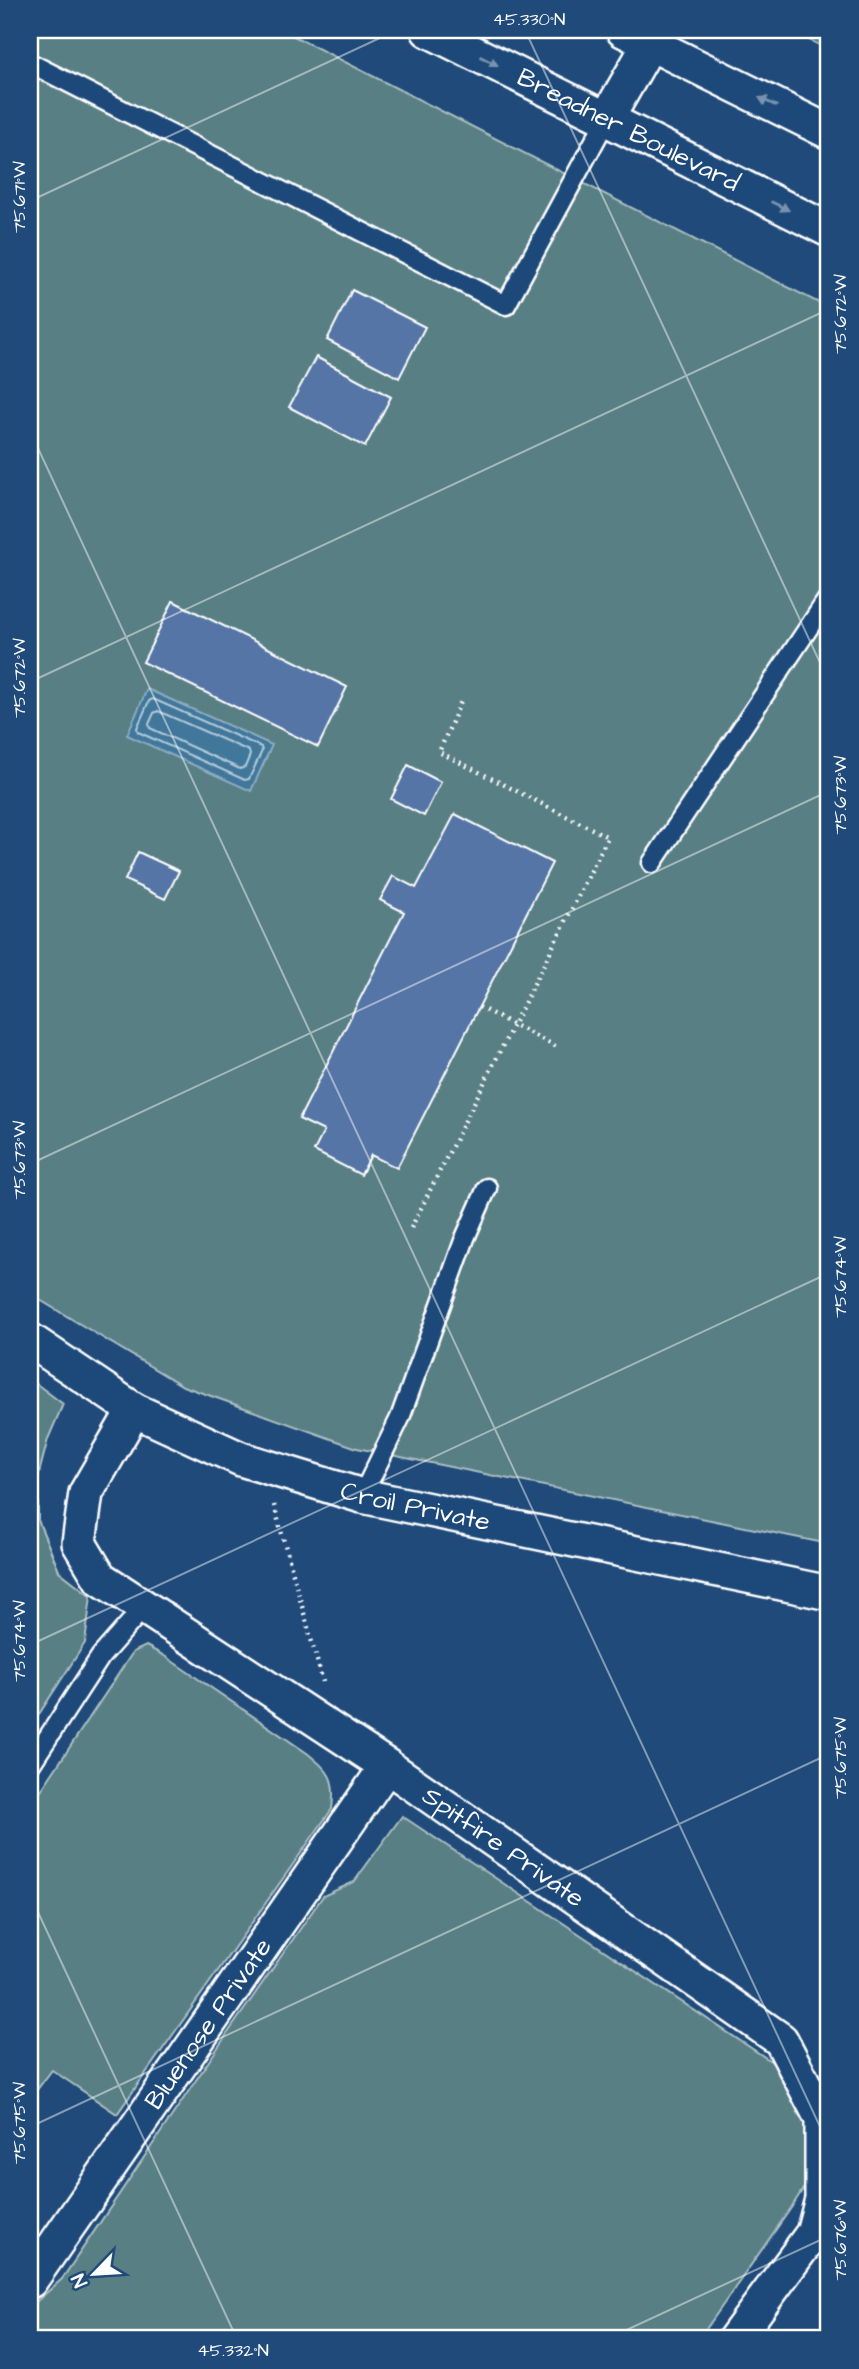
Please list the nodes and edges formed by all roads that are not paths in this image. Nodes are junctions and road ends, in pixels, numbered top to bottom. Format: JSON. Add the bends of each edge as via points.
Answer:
{"nodes":[{"id":1,"x":428,"y":30,"type":"edge"},
{"id":2,"x":636,"y":36,"type":"edge"},
{"id":3,"x":30,"y":62,"type":"edge"},
{"id":4,"x":606,"y":120,"type":"junction"},
{"id":5,"x":829,"y":132,"type":"edge"},
{"id":6,"x":829,"y":230,"type":"edge"},
{"id":7,"x":829,"y":597,"type":"edge"},
{"id":8,"x":652,"y":863,"type":"dead end"},
{"id":9,"x":487,"y":1188,"type":"dead end"},
{"id":10,"x":30,"y":1340,"type":"edge"},
{"id":11,"x":134,"y":1410,"type":"junction"},
{"id":12,"x":362,"y":1496,"type":"junction"},
{"id":13,"x":829,"y":1593,"type":"edge"},
{"id":14,"x":144,"y":1607,"type":"junction"},
{"id":15,"x":30,"y":1765,"type":"edge"},
{"id":16,"x":387,"y":1766,"type":"junction"},
{"id":17,"x":30,"y":2281,"type":"edge"},
{"id":18,"x":735,"y":2339,"type":"edge"}],
"edges":[{"from":1,"to":4,"type":"street","name":"Breadner Boulevard","one_way":true},
{"from":2,"to":4,"type":"street"},
{"from":5,"to":2,"type":"street","one_way":true},
{"from":3,"to":4,"type":"lane","via":[[506,306]]},
{"from":4,"to":6,"type":"street","name":"Breadner Boulevard","one_way":true},
{"from":7,"to":8,"type":"lane"},
{"from":9,"to":12,"type":"lane","via":[[400,1418]]},
{"from":10,"to":11,"type":"street","name":"Croil Private"},
{"from":11,"to":12,"type":"street","name":"Croil Private","via":[[242,1459]]},
{"from":11,"to":14,"type":"street","name":"Spitfire Private","via":[[86,1493],[79,1543],[100,1578]]},
{"from":12,"to":13,"type":"street","name":"Croil Private"},
{"from":14,"to":15,"type":"lane","via":[[101,1656]]},
{"from":14,"to":16,"type":"street","name":"Spitfire Private"},
{"from":16,"to":17,"type":"street","name":"Bluenose Private"},
{"from":16,"to":18,"type":"street","name":"Spitfire Private","via":[[780,2040],[822,2119],[822,2199],[813,2233]]}]}
